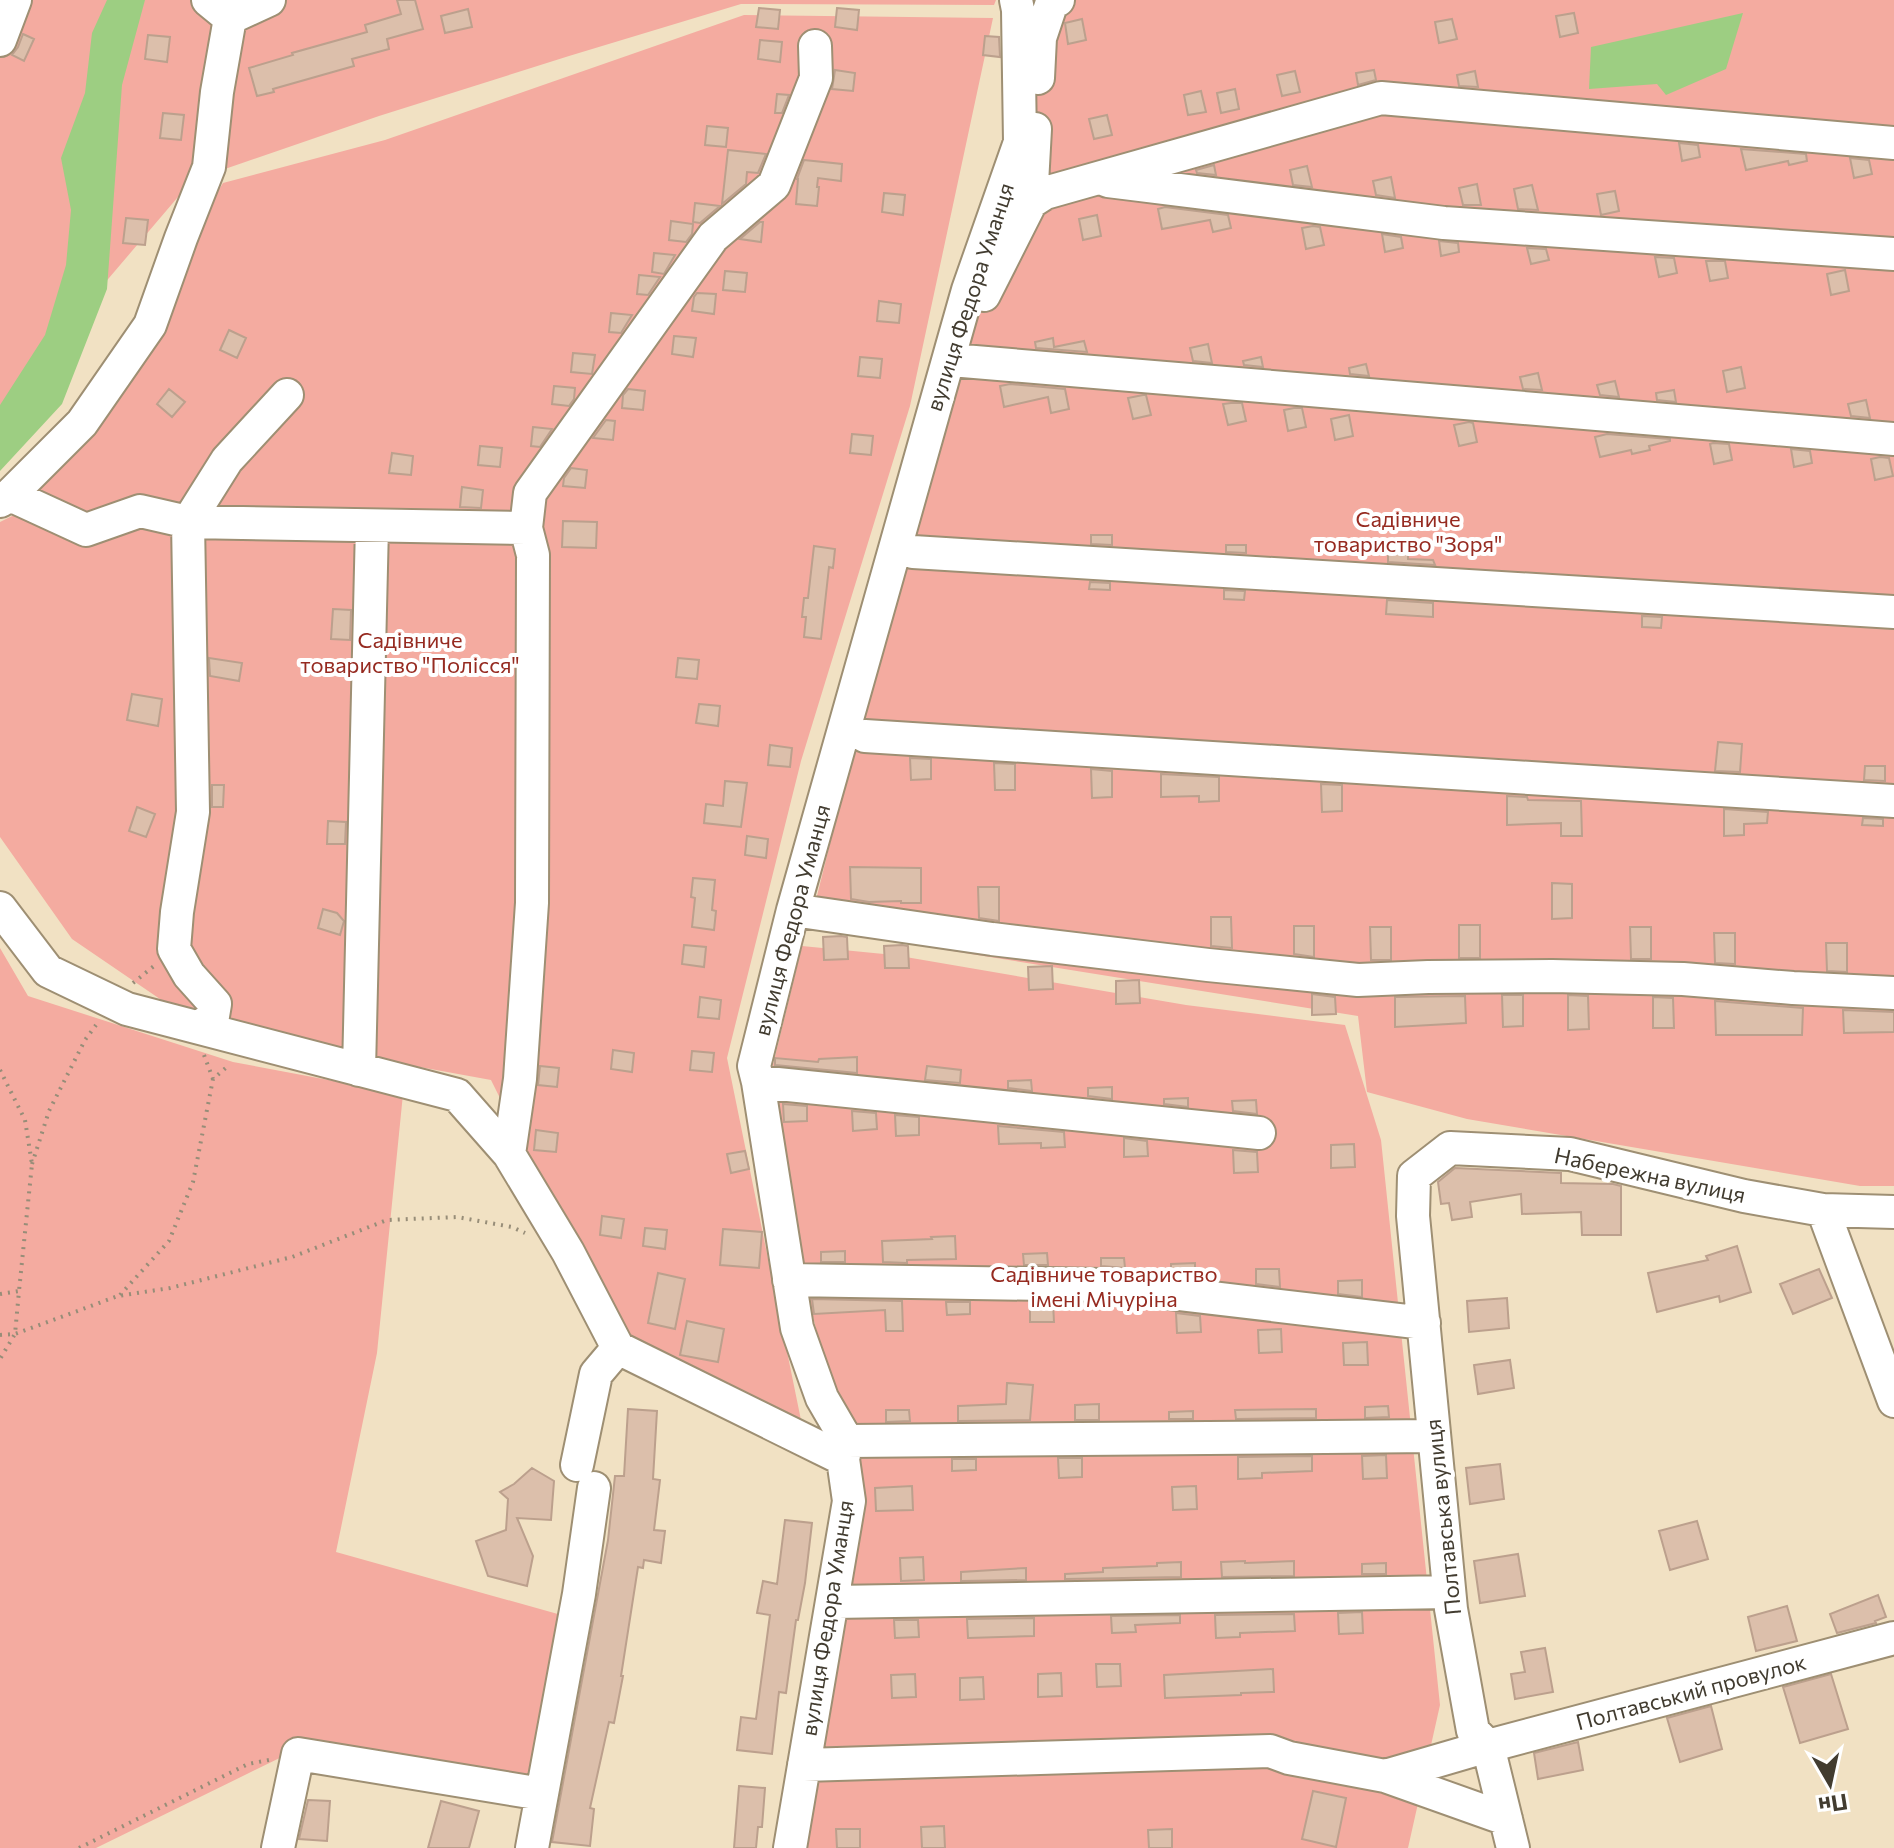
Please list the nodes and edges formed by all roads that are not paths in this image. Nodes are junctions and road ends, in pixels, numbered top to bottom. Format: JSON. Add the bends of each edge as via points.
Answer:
{"nodes":[{"id":1,"x":15,"y":0,"type":"edge"},
{"id":2,"x":269,"y":0,"type":"edge"},
{"id":3,"x":1016,"y":0,"type":"edge"},
{"id":4,"x":1058,"y":0,"type":"edge"},
{"id":5,"x":219,"y":9,"type":"edge"},
{"id":6,"x":0,"y":40,"type":"edge"},
{"id":7,"x":815,"y":46,"type":"dead end"},
{"id":8,"x":1894,"y":143,"type":"edge"},
{"id":9,"x":1093,"y":180,"type":"junction"},
{"id":10,"x":1031,"y":202,"type":"junction"},
{"id":11,"x":1894,"y":254,"type":"edge"},
{"id":12,"x":951,"y":360,"type":"junction"},
{"id":13,"x":287,"y":395,"type":"dead end"},
{"id":14,"x":1894,"y":439,"type":"edge"},
{"id":15,"x":5,"y":498,"type":"edge"},
{"id":16,"x":188,"y":522,"type":"junction"},
{"id":17,"x":372,"y":526,"type":"junction"},
{"id":18,"x":526,"y":528,"type":"junction"},
{"id":19,"x":913,"y":552,"type":"junction"},
{"id":20,"x":1894,"y":612,"type":"edge"},
{"id":21,"x":865,"y":736,"type":"junction"},
{"id":22,"x":1894,"y":801,"type":"edge"},
{"id":23,"x":0,"y":908,"type":"edge"},
{"id":24,"x":803,"y":912,"type":"junction"},
{"id":25,"x":1894,"y":993,"type":"edge"},
{"id":26,"x":201,"y":1027,"type":"junction"},
{"id":27,"x":359,"y":1070,"type":"junction"},
{"id":28,"x":758,"y":1082,"type":"junction"},
{"id":29,"x":1259,"y":1133,"type":"dead end"},
{"id":30,"x":509,"y":1154,"type":"junction"},
{"id":31,"x":1414,"y":1176,"type":"joint"},
{"id":32,"x":1823,"y":1210,"type":"junction"},
{"id":33,"x":1894,"y":1212,"type":"edge"},
{"id":34,"x":789,"y":1280,"type":"junction"},
{"id":35,"x":1424,"y":1323,"type":"junction"},
{"id":36,"x":618,"y":1348,"type":"junction"},
{"id":37,"x":1894,"y":1401,"type":"edge"},
{"id":38,"x":1434,"y":1436,"type":"junction"},
{"id":39,"x":845,"y":1450,"type":"junction"},
{"id":40,"x":1449,"y":1592,"type":"junction"},
{"id":41,"x":833,"y":1602,"type":"junction"},
{"id":42,"x":1894,"y":1638,"type":"edge"},
{"id":43,"x":1488,"y":1746,"type":"junction"},
{"id":44,"x":804,"y":1765,"type":"junction"},
{"id":45,"x":1385,"y":1776,"type":"junction"},
{"id":46,"x":542,"y":1794,"type":"junction"},
{"id":47,"x":1509,"y":1834,"type":"edge"},
{"id":48,"x":278,"y":1848,"type":"edge"},
{"id":49,"x":532,"y":1848,"type":"edge"},
{"id":50,"x":790,"y":1848,"type":"edge"}],
"edges":[{"from":1,"to":6,"type":"street"},
{"from":2,"to":5,"type":"street"},
{"from":3,"to":24,"type":"street","name":"вулиця Федора Уманця","via":[[1020,142],[959,320]]},
{"from":4,"to":10,"type":"street","via":[[1052,2],[1040,38]]},
{"from":5,"to":15,"type":"street","via":[[209,167],[150,325],[82,423]]},
{"from":7,"to":18,"type":"street","via":[[816,78],[774,185],[713,237],[530,493]]},
{"from":8,"to":9,"type":"street","via":[[1381,98]]},
{"from":9,"to":10,"type":"street"},
{"from":9,"to":11,"type":"street","via":[[1444,223]]},
{"from":10,"to":12,"type":"street"},
{"from":12,"to":14,"type":"street"},
{"from":12,"to":19,"type":"street"},
{"from":13,"to":16,"type":"street","via":[[227,460]]},
{"from":15,"to":16,"type":"street","via":[[86,530],[140,511]]},
{"from":16,"to":17,"type":"street"},
{"from":16,"to":26,"type":"street","via":[[193,812],[174,949],[215,1004],[213,1016]]},
{"from":17,"to":18,"type":"street"},
{"from":17,"to":27,"type":"street"},
{"from":18,"to":30,"type":"street","via":[[533,555],[532,903],[520,1079]]},
{"from":19,"to":20,"type":"street"},
{"from":19,"to":21,"type":"street"},
{"from":21,"to":22,"type":"street"},
{"from":21,"to":24,"type":"street"},
{"from":23,"to":26,"type":"street","via":[[48,971],[127,1009]]},
{"from":24,"to":25,"type":"street","via":[[1358,980],[1683,979]]},
{"from":24,"to":28,"type":"street","name":"вулиця Федора Уманця","via":[[754,1066]]},
{"from":26,"to":27,"type":"street"},
{"from":27,"to":30,"type":"street","via":[[457,1095]]},
{"from":28,"to":29,"type":"street"},
{"from":28,"to":34,"type":"street","name":"вулиця Федора Уманця"},
{"from":30,"to":36,"type":"street"},
{"from":31,"to":32,"type":"street","name":"Набережна вулиця","via":[[1450,1148],[1570,1154]]},
{"from":31,"to":35,"type":"street","name":"Полтавська вулиця"},
{"from":32,"to":33,"type":"street","name":"Набережна вулиця"},
{"from":32,"to":37,"type":"street"},
{"from":34,"to":35,"type":"street","via":[[1103,1285]]},
{"from":34,"to":39,"type":"street","name":"вулиця Федора Уманця","via":[[797,1328]]},
{"from":35,"to":38,"type":"street","name":"Полтавська вулиця"},
{"from":36,"to":39,"type":"street"},
{"from":36,"to":46,"type":"street","via":[[596,1374],[579,1594]]},
{"from":38,"to":39,"type":"street"},
{"from":38,"to":40,"type":"street","name":"Полтавська вулиця"},
{"from":39,"to":41,"type":"street","name":"вулиця Федора Уманця","via":[[849,1501]]},
{"from":40,"to":41,"type":"street"},
{"from":40,"to":43,"type":"street","name":"Полтавська вулиця","via":[[1473,1731]]},
{"from":41,"to":44,"type":"street","name":"вулиця Федора Уманця"},
{"from":42,"to":43,"type":"street","name":"Полтавський провулок"},
{"from":43,"to":45,"type":"street","name":"Полтавський провулок"},
{"from":43,"to":47,"type":"street","name":"Полтавська вулиця"},
{"from":44,"to":45,"type":"street","via":[[1270,1751]]},
{"from":44,"to":50,"type":"street","name":"вулиця Федора Уманця"},
{"from":45,"to":47,"type":"street"},
{"from":46,"to":48,"type":"street","via":[[298,1754]]},
{"from":46,"to":49,"type":"street"}]}
